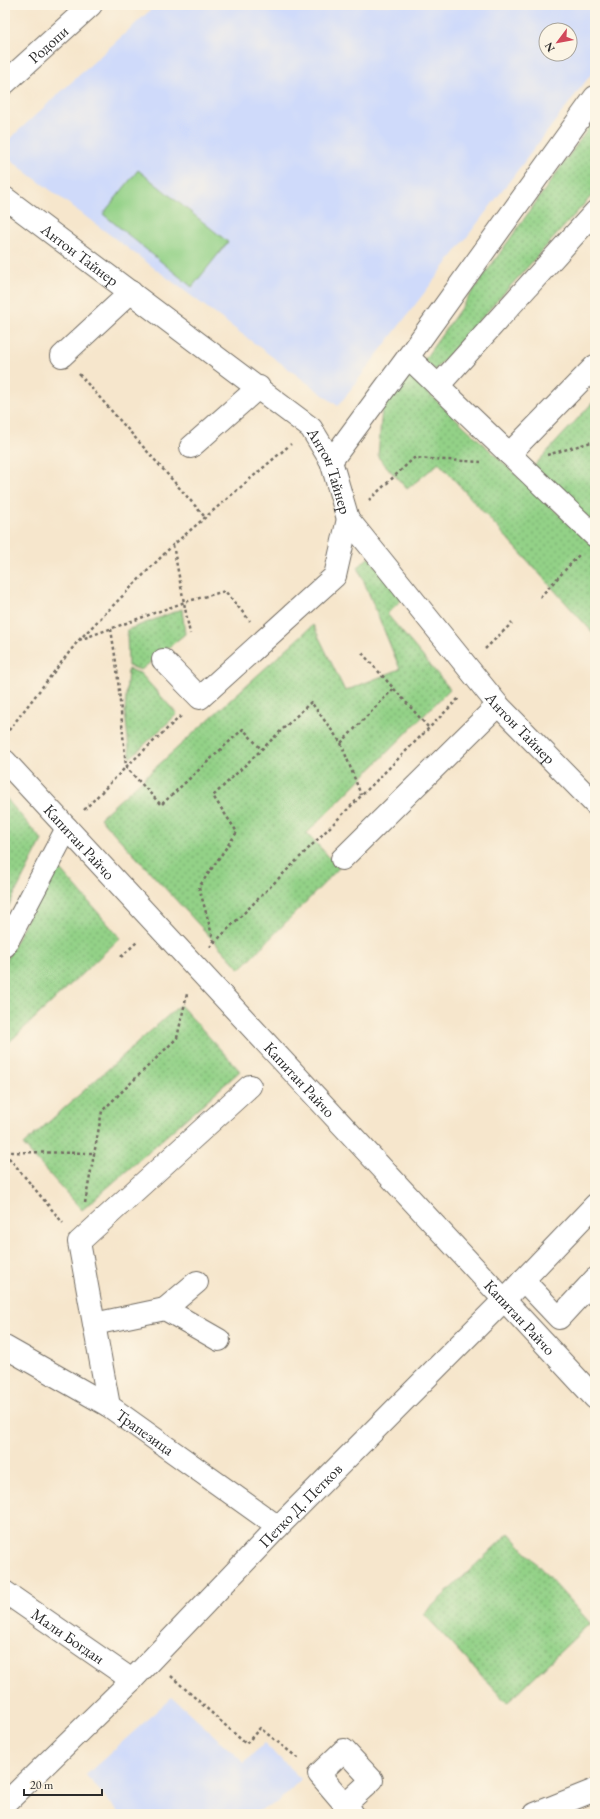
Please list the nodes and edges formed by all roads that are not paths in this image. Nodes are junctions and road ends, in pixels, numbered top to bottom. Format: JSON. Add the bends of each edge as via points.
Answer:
{"nodes":[{"id":1,"x":91,"y":5,"type":"edge"},
{"id":2,"x":5,"y":83,"type":"edge"},
{"id":3,"x":595,"y":97,"type":"edge"},
{"id":4,"x":9,"y":208,"type":"edge"},
{"id":5,"x":595,"y":212,"type":"edge"},
{"id":6,"x":131,"y":292,"type":"junction"},
{"id":7,"x":62,"y":356,"type":"road end"},
{"id":8,"x":408,"y":357,"type":"junction"},
{"id":9,"x":595,"y":366,"type":"edge"},
{"id":10,"x":438,"y":386,"type":"junction"},
{"id":11,"x":259,"y":387,"type":"junction"},
{"id":12,"x":191,"y":447,"type":"dead end"},
{"id":13,"x":514,"y":459,"type":"junction"},
{"id":14,"x":331,"y":461,"type":"junction"},
{"id":15,"x":348,"y":519,"type":"junction"},
{"id":16,"x":595,"y":536,"type":"edge"},
{"id":17,"x":164,"y":660,"type":"dead end"},
{"id":18,"x":498,"y":705,"type":"junction"},
{"id":19,"x":5,"y":761,"type":"edge"},
{"id":20,"x":595,"y":804,"type":"edge"},
{"id":21,"x":67,"y":828,"type":"junction"},
{"id":22,"x":342,"y":859,"type":"dead end"},
{"id":23,"x":5,"y":946,"type":"edge"},
{"id":24,"x":250,"y":1086,"type":"dead end"},
{"id":25,"x":595,"y":1205,"type":"edge"},
{"id":26,"x":595,"y":1279,"type":"edge"},
{"id":27,"x":523,"y":1280,"type":"junction"},
{"id":28,"x":197,"y":1282,"type":"dead end"},
{"id":29,"x":504,"y":1299,"type":"junction"},
{"id":30,"x":165,"y":1309,"type":"junction"},
{"id":31,"x":94,"y":1324,"type":"junction"},
{"id":32,"x":219,"y":1340,"type":"dead end"},
{"id":33,"x":5,"y":1347,"type":"edge"},
{"id":34,"x":595,"y":1398,"type":"edge"},
{"id":35,"x":110,"y":1406,"type":"junction"},
{"id":36,"x":278,"y":1527,"type":"junction"},
{"id":37,"x":5,"y":1592,"type":"edge"},
{"id":38,"x":132,"y":1680,"type":"junction"},
{"id":39,"x":595,"y":1790,"type":"edge"},
{"id":40,"x":5,"y":1804,"type":"edge"},
{"id":41,"x":350,"y":1809,"type":"edge"},
{"id":42,"x":535,"y":1814,"type":"edge"}],
"edges":[{"from":1,"to":2,"type":"street","name":"Родопи"},
{"from":3,"to":8,"type":"street"},
{"from":4,"to":6,"type":"street","name":"Антон Тайнер"},
{"from":5,"to":10,"type":"street"},
{"from":6,"to":7,"type":"street"},
{"from":6,"to":11,"type":"street","name":"Антон Тайнер"},
{"from":8,"to":10,"type":"street"},
{"from":8,"to":14,"type":"street"},
{"from":9,"to":13,"type":"street"},
{"from":10,"to":13,"type":"street"},
{"from":11,"to":12,"type":"street"},
{"from":11,"to":14,"type":"street","name":"Антон Тайнер","via":[[311,428]]},
{"from":13,"to":16,"type":"street"},
{"from":14,"to":15,"type":"street","name":"Антон Тайнер"},
{"from":15,"to":17,"type":"street","via":[[336,576],[200,698]]},
{"from":15,"to":18,"type":"street","name":"Антон Тайнер"},
{"from":18,"to":20,"type":"street","name":"Антон Тайнер"},
{"from":18,"to":22,"type":"street"},
{"from":19,"to":21,"type":"street","name":"Капитан Райчо"},
{"from":21,"to":23,"type":"street"},
{"from":21,"to":29,"type":"street","name":"Капитан Райчо"},
{"from":24,"to":31,"type":"street","via":[[79,1242]]},
{"from":25,"to":27,"type":"street","name":"Петко Д. Петков"},
{"from":26,"to":27,"type":"street","via":[[559,1318]]},
{"from":27,"to":29,"type":"street","name":"Петко Д. Петков"},
{"from":28,"to":30,"type":"street"},
{"from":29,"to":34,"type":"street","name":"Капитан Райчо"},
{"from":29,"to":36,"type":"street","name":"Петко Д. Петков"},
{"from":30,"to":31,"type":"street"},
{"from":30,"to":32,"type":"street"},
{"from":31,"to":35,"type":"street"},
{"from":33,"to":35,"type":"street","name":"Трапезица"},
{"from":35,"to":36,"type":"street","name":"Трапезица"},
{"from":36,"to":38,"type":"street","name":"Петко Д. Петков"},
{"from":37,"to":38,"type":"street","name":"Мали Богдан"},
{"from":38,"to":40,"type":"street","name":"Петко Д. Петков"},
{"from":39,"to":42,"type":"street"},
{"from":41,"to":41,"type":"street","via":[[372,1780],[344,1750],[319,1774]]}]}
